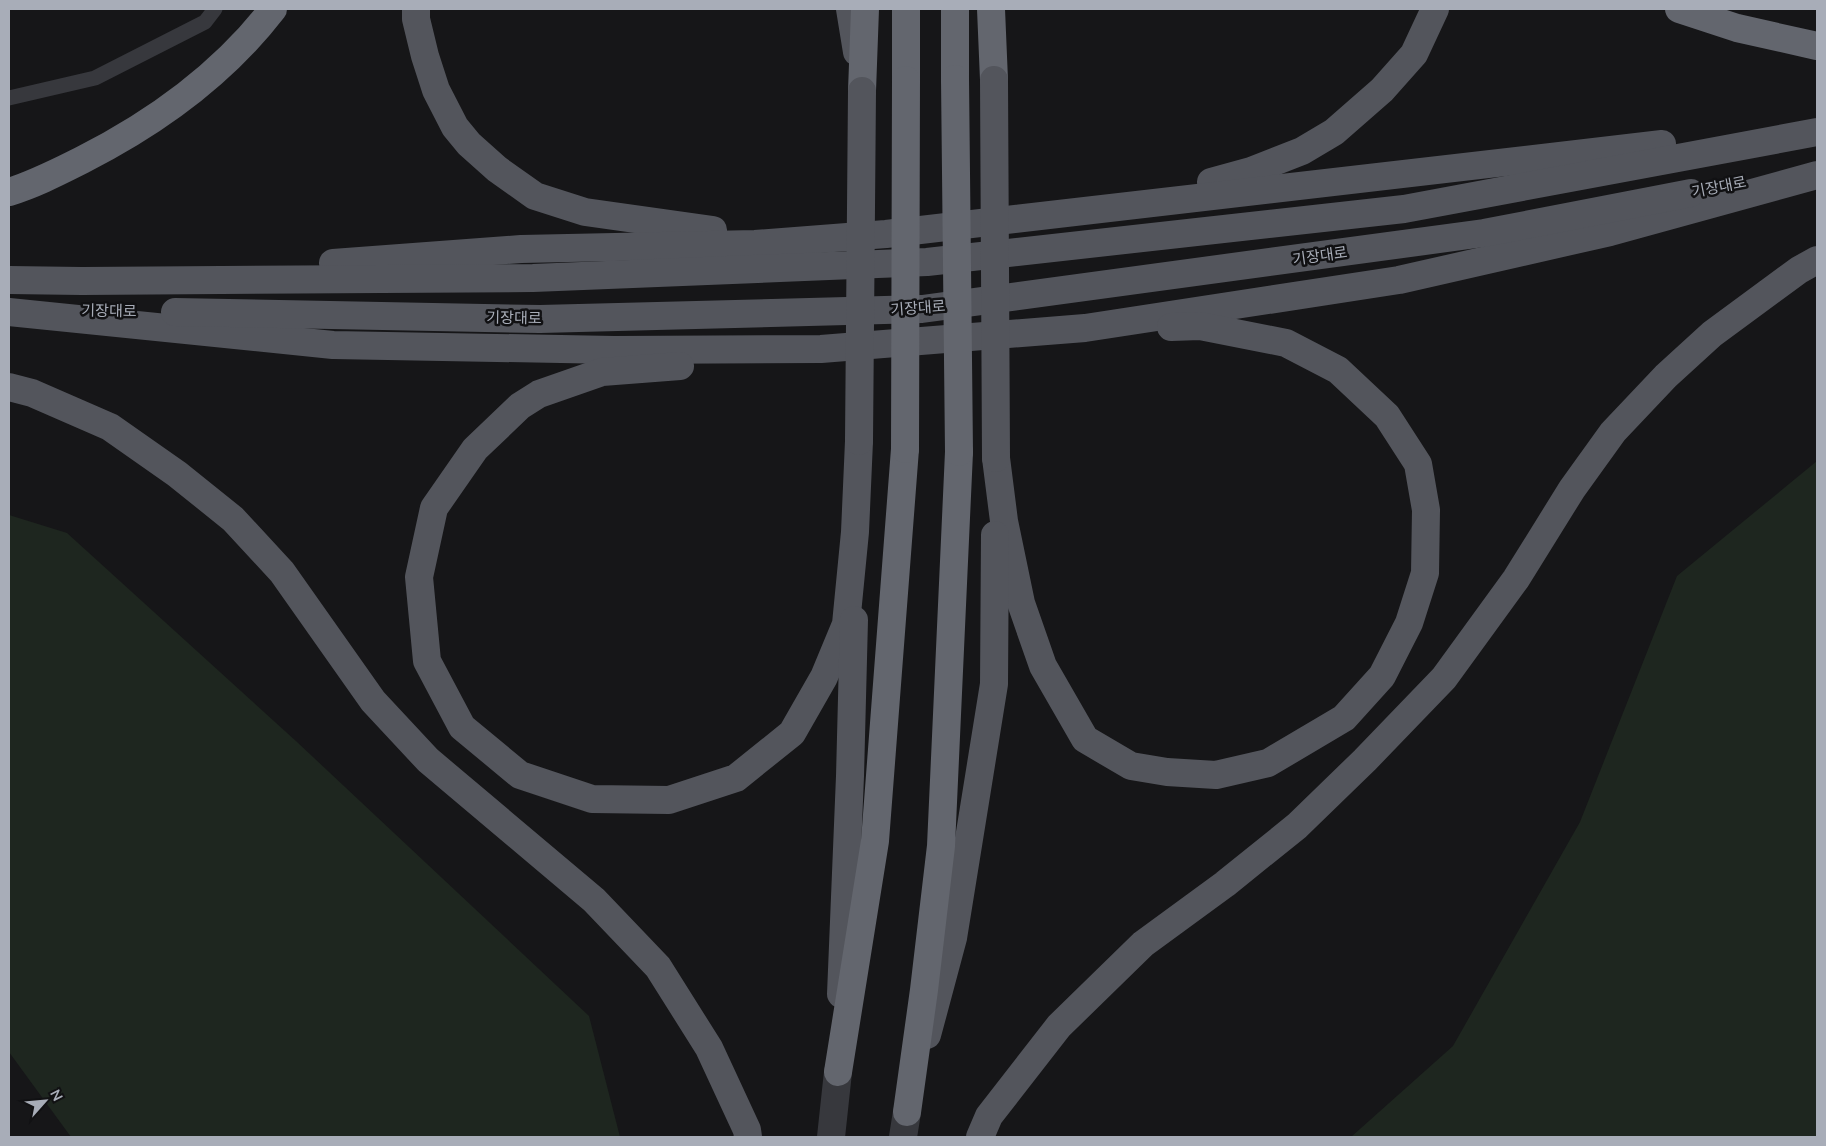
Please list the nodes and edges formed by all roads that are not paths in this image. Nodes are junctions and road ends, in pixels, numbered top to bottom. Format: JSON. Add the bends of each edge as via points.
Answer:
{"nodes":[{"id":1,"x":215,"y":9,"type":"edge"},
{"id":2,"x":273,"y":9,"type":"edge"},
{"id":3,"x":416,"y":9,"type":"edge"},
{"id":4,"x":850,"y":9,"type":"edge"},
{"id":5,"x":865,"y":9,"type":"edge"},
{"id":6,"x":906,"y":9,"type":"edge"},
{"id":7,"x":955,"y":9,"type":"edge"},
{"id":8,"x":991,"y":9,"type":"edge"},
{"id":9,"x":998,"y":9,"type":"edge"},
{"id":10,"x":1435,"y":9,"type":"edge"},
{"id":11,"x":1679,"y":9,"type":"edge"},
{"id":12,"x":1817,"y":46,"type":"edge"},
{"id":13,"x":994,"y":80,"type":"junction"},
{"id":14,"x":862,"y":91,"type":"junction"},
{"id":15,"x":9,"y":98,"type":"edge"},
{"id":16,"x":1817,"y":126,"type":"edge"},
{"id":17,"x":1817,"y":132,"type":"edge"},
{"id":18,"x":1817,"y":168,"type":"edge"},
{"id":19,"x":1817,"y":175,"type":"edge"},
{"id":20,"x":9,"y":192,"type":"edge"},
{"id":21,"x":1116,"y":207,"type":"junction"},
{"id":22,"x":822,"y":239,"type":"junction"},
{"id":23,"x":1817,"y":260,"type":"edge"},
{"id":24,"x":9,"y":280,"type":"edge"},
{"id":25,"x":82,"y":281,"type":"junction"},
{"id":26,"x":9,"y":310,"type":"edge"},
{"id":27,"x":1085,"y":328,"type":"junction"},
{"id":28,"x":821,"y":349,"type":"junction"},
{"id":29,"x":9,"y":387,"type":"edge"},
{"id":30,"x":859,"y":441,"type":"junction"},
{"id":31,"x":996,"y":458,"type":"junction"},
{"id":32,"x":838,"y":1072,"type":"junction"},
{"id":33,"x":905,"y":1125,"type":"edge"},
{"id":34,"x":748,"y":1137,"type":"edge"},
{"id":35,"x":831,"y":1137,"type":"edge"},
{"id":36,"x":980,"y":1137,"type":"edge"}],
"edges":[{"from":1,"to":15,"type":"lane","via":[[205,22],[95,78]]},
{"from":2,"to":20,"type":"highway","via":[[257,30],[199,86],[164,112],[87,158],[35,184]]},
{"from":3,"to":22,"type":"main road","via":[[422,47],[436,90],[455,127],[497,170],[535,196],[585,212],[632,220],[693,229]]},
{"from":4,"to":14,"type":"main road"},
{"from":5,"to":14,"type":"highway"},
{"from":6,"to":32,"type":"highway","bridge":true,"via":[[905,449],[875,841]]},
{"from":7,"to":33,"type":"highway","bridge":true,"via":[[959,452],[941,846]]},
{"from":8,"to":13,"type":"highway"},
{"from":9,"to":13,"type":"main road"},
{"from":10,"to":21,"type":"main road","via":[[1414,54],[1382,90],[1334,132],[1302,151],[1251,172]]},
{"from":11,"to":12,"type":"highway","via":[[1737,28]]},
{"from":13,"to":31,"type":"main road","bridge":true},
{"from":14,"to":30,"type":"main road","bridge":true},
{"from":16,"to":21,"type":"main road"},
{"from":17,"to":25,"type":"main road","name":"기장대로","via":[[1404,209],[927,262],[533,278]]},
{"from":18,"to":26,"type":"main road","name":"기장대로","via":[[1484,233],[922,309],[540,319]]},
{"from":19,"to":27,"type":"main road","via":[[1610,232],[1399,280]]},
{"from":21,"to":22,"type":"main road"},
{"from":22,"to":25,"type":"main road","via":[[754,244],[521,249]]},
{"from":23,"to":36,"type":"main road","via":[[1712,334],[1666,376],[1613,432],[1572,489],[1516,579],[1444,678],[1297,826],[1143,944],[1059,1026],[989,1116]]},
{"from":24,"to":25,"type":"main road","name":"기장대로"},
{"from":26,"to":28,"type":"main road","via":[[333,344],[614,350]]},
{"from":27,"to":28,"type":"main road"},
{"from":27,"to":31,"type":"main road","via":[[1200,326],[1286,343],[1338,370],[1387,416],[1418,464],[1426,510],[1425,573],[1409,623],[1382,676],[1344,718],[1268,763],[1216,775],[1131,766],[1085,739],[1044,666],[1021,603],[1004,521]]},
{"from":28,"to":30,"type":"main road","via":[[725,362],[602,372],[539,394],[520,406],[474,450],[434,508],[419,577],[427,661],[462,727],[520,775],[592,799],[669,800],[736,778],[792,733],[824,678],[846,624]]},
{"from":29,"to":34,"type":"main road","via":[[32,393],[110,427],[233,519],[282,572],[373,701],[428,760],[594,900],[658,967],[709,1048]]},
{"from":30,"to":32,"type":"main road"},
{"from":31,"to":33,"type":"main road","via":[[994,684],[953,938]]},
{"from":32,"to":35,"type":"street"}]}
